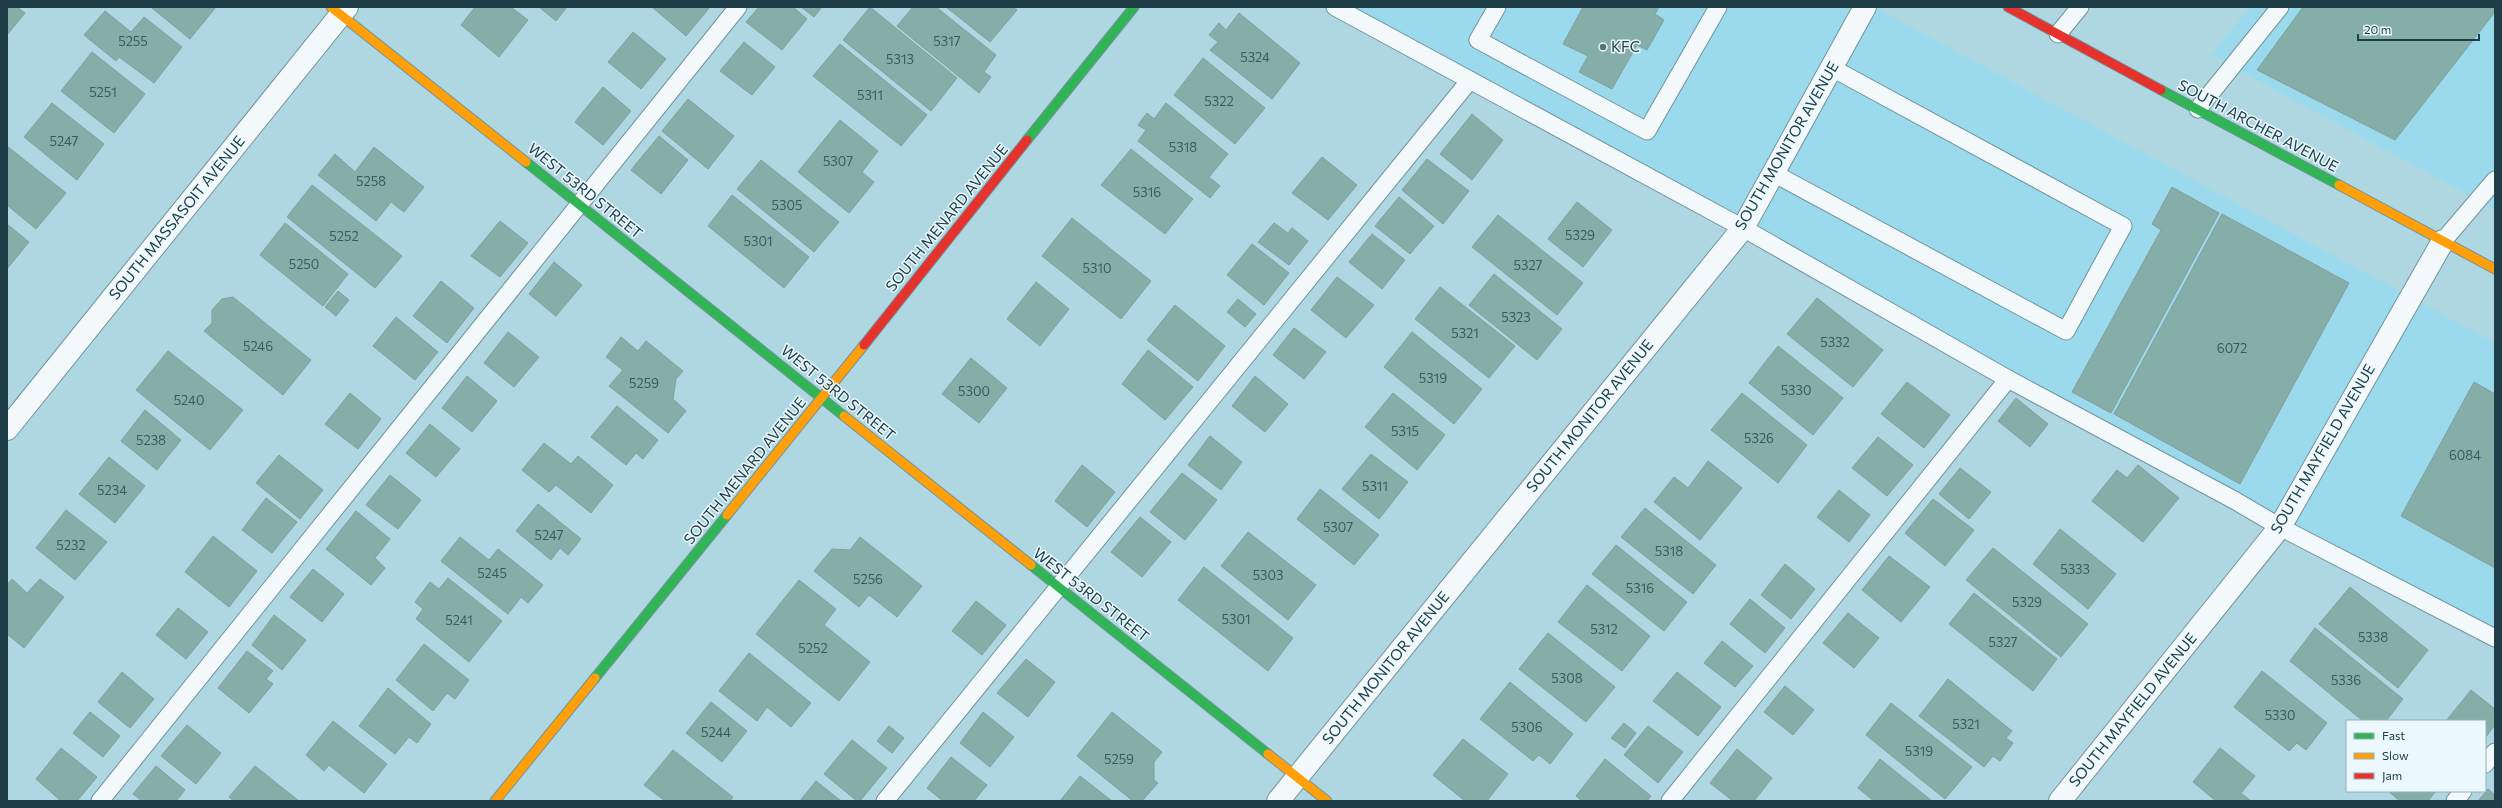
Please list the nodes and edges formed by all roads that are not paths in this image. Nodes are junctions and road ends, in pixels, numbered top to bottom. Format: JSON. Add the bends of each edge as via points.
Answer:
{"nodes":[{"id":1,"x":738,"y":7,"type":"edge"},
{"id":2,"x":1134,"y":7,"type":"edge"},
{"id":3,"x":1335,"y":7,"type":"edge"},
{"id":4,"x":1497,"y":7,"type":"edge"},
{"id":5,"x":1718,"y":7,"type":"edge"},
{"id":6,"x":1866,"y":7,"type":"edge"},
{"id":7,"x":2008,"y":7,"type":"edge"},
{"id":8,"x":2080,"y":7,"type":"edge"},
{"id":9,"x":2280,"y":7,"type":"edge"},
{"id":10,"x":340,"y":10,"type":"edge"},
{"id":11,"x":2058,"y":34,"type":"junction"},
{"id":12,"x":1832,"y":68,"type":"junction"},
{"id":13,"x":1470,"y":80,"type":"junction"},
{"id":14,"x":2198,"y":109,"type":"junction"},
{"id":15,"x":1773,"y":173,"type":"junction"},
{"id":16,"x":2495,"y":180,"type":"edge"},
{"id":17,"x":578,"y":204,"type":"junction"},
{"id":18,"x":1743,"y":228,"type":"junction"},
{"id":19,"x":2443,"y":241,"type":"junction"},
{"id":20,"x":2495,"y":269,"type":"edge"},
{"id":21,"x":2008,"y":379,"type":"junction"},
{"id":22,"x":822,"y":398,"type":"junction"},
{"id":23,"x":7,"y":430,"type":"edge"},
{"id":24,"x":2280,"y":527,"type":"junction"},
{"id":25,"x":1058,"y":586,"type":"junction"},
{"id":26,"x":2495,"y":638,"type":"edge"},
{"id":27,"x":2495,"y":752,"type":"edge"},
{"id":28,"x":2486,"y":763,"type":"edge"},
{"id":29,"x":1297,"y":777,"type":"junction"},
{"id":30,"x":2462,"y":792,"type":"edge"},
{"id":31,"x":100,"y":801,"type":"edge"},
{"id":32,"x":496,"y":801,"type":"edge"},
{"id":33,"x":885,"y":801,"type":"edge"},
{"id":34,"x":1278,"y":801,"type":"edge"},
{"id":35,"x":1328,"y":801,"type":"edge"},
{"id":36,"x":1670,"y":801,"type":"edge"},
{"id":37,"x":2060,"y":801,"type":"edge"},
{"id":38,"x":2455,"y":801,"type":"edge"}],
"edges":[{"from":1,"to":17,"type":"lane"},
{"from":2,"to":22,"type":"street","name":"SOUTH MENARD AVENUE"},
{"from":3,"to":13,"type":"lane"},
{"from":4,"to":5,"type":"lane","via":[[1478,40],[1647,131]]},
{"from":6,"to":12,"type":"street","name":"SOUTH MONITOR AVENUE"},
{"from":7,"to":11,"type":"street","name":"SOUTH ARCHER AVENUE"},
{"from":8,"to":11,"type":"lane"},
{"from":9,"to":14,"type":"lane"},
{"from":10,"to":17,"type":"street","name":"WEST 53RD STREET"},
{"from":10,"to":23,"type":"street","name":"SOUTH MASSASOIT AVENUE"},
{"from":11,"to":14,"type":"street","name":"SOUTH ARCHER AVENUE"},
{"from":12,"to":15,"type":"street","name":"SOUTH MONITOR AVENUE"},
{"from":12,"to":15,"type":"lane","via":[[2122,226],[2066,331]]},
{"from":13,"to":18,"type":"lane"},
{"from":13,"to":25,"type":"lane"},
{"from":14,"to":19,"type":"street","name":"SOUTH ARCHER AVENUE"},
{"from":15,"to":18,"type":"street","name":"SOUTH MONITOR AVENUE"},
{"from":16,"to":19,"type":"lane","name":"SOUTH MAYFIELD AVENUE"},
{"from":17,"to":22,"type":"street","name":"WEST 53RD STREET"},
{"from":17,"to":31,"type":"lane"},
{"from":18,"to":21,"type":"lane"},
{"from":18,"to":29,"type":"street","name":"SOUTH MONITOR AVENUE"},
{"from":19,"to":20,"type":"street","name":"SOUTH ARCHER AVENUE"},
{"from":19,"to":24,"type":"street","name":"SOUTH MAYFIELD AVENUE"},
{"from":21,"to":24,"type":"lane"},
{"from":21,"to":36,"type":"lane"},
{"from":22,"to":25,"type":"street","name":"WEST 53RD STREET"},
{"from":22,"to":32,"type":"street","name":"SOUTH MENARD AVENUE"},
{"from":24,"to":26,"type":"lane"},
{"from":24,"to":37,"type":"street","name":"SOUTH MAYFIELD AVENUE"},
{"from":25,"to":29,"type":"street","name":"WEST 53RD STREET"},
{"from":25,"to":33,"type":"lane"},
{"from":27,"to":28,"type":"lane"},
{"from":29,"to":34,"type":"street","name":"SOUTH MONITOR AVENUE"},
{"from":29,"to":35,"type":"street","name":"WEST 53RD STREET"},
{"from":30,"to":38,"type":"lane"}]}
